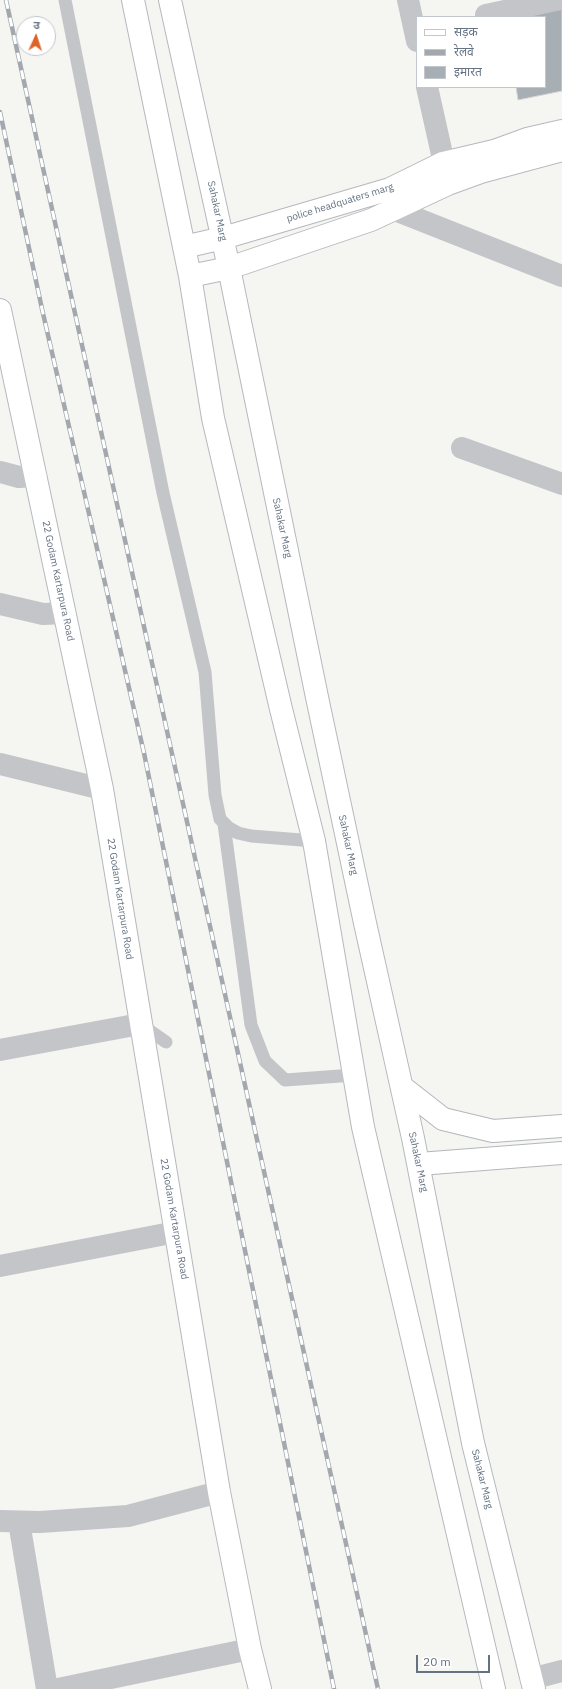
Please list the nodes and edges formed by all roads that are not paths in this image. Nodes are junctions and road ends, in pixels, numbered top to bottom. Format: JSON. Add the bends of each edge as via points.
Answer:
{"nodes":[{"id":1,"x":64,"y":0,"type":"edge"},
{"id":2,"x":133,"y":0,"type":"edge"},
{"id":3,"x":170,"y":0,"type":"edge"},
{"id":4,"x":408,"y":0,"type":"edge"},
{"id":5,"x":556,"y":0,"type":"edge"},
{"id":6,"x":485,"y":11,"type":"edge"},
{"id":7,"x":416,"y":37,"type":"edge"},
{"id":8,"x":427,"y":88,"type":"edge"},
{"id":9,"x":562,"y":131,"type":"edge"},
{"id":10,"x":562,"y":150,"type":"edge"},
{"id":11,"x":443,"y":163,"type":"junction"},
{"id":12,"x":448,"y":184,"type":"junction"},
{"id":13,"x":395,"y":210,"type":"junction"},
{"id":14,"x":223,"y":238,"type":"junction"},
{"id":15,"x":184,"y":247,"type":"junction"},
{"id":16,"x":229,"y":268,"type":"junction"},
{"id":17,"x":190,"y":276,"type":"junction"},
{"id":18,"x":562,"y":276,"type":"edge"},
{"id":19,"x":0,"y":310,"type":"edge"},
{"id":20,"x":3,"y":336,"type":"edge"},
{"id":21,"x":462,"y":448,"type":"dead end"},
{"id":22,"x":0,"y":472,"type":"edge"},
{"id":23,"x":36,"y":476,"type":"junction"},
{"id":24,"x":562,"y":484,"type":"edge"},
{"id":25,"x":0,"y":604,"type":"edge"},
{"id":26,"x":65,"y":613,"type":"junction"},
{"id":27,"x":0,"y":764,"type":"edge"},
{"id":28,"x":102,"y":789,"type":"junction"},
{"id":29,"x":224,"y":824,"type":"junction"},
{"id":30,"x":314,"y":841,"type":"junction"},
{"id":31,"x":140,"y":1024,"type":"junction"},
{"id":32,"x":166,"y":1042,"type":"dead end"},
{"id":33,"x":0,"y":1050,"type":"edge"},
{"id":34,"x":354,"y":1075,"type":"junction"},
{"id":35,"x":402,"y":1087,"type":"junction"},
{"id":36,"x":562,"y":1126,"type":"edge"},
{"id":37,"x":562,"y":1153,"type":"edge"},
{"id":38,"x":419,"y":1164,"type":"junction"},
{"id":39,"x":176,"y":1232,"type":"junction"},
{"id":40,"x":0,"y":1266,"type":"edge"},
{"id":41,"x":219,"y":1492,"type":"junction"},
{"id":42,"x":10,"y":1521,"type":"edge"},
{"id":43,"x":250,"y":1649,"type":"junction"},
{"id":44,"x":562,"y":1671,"type":"edge"},
{"id":45,"x":533,"y":1684,"type":"edge"},
{"id":46,"x":47,"y":1689,"type":"edge"},
{"id":47,"x":58,"y":1689,"type":"edge"},
{"id":48,"x":260,"y":1689,"type":"edge"},
{"id":49,"x":494,"y":1689,"type":"edge"}],
"edges":[{"from":1,"to":29,"type":"lane","via":[[163,493],[205,672],[215,795],[220,819]]},
{"from":2,"to":15,"type":"street"},
{"from":3,"to":14,"type":"street","name":"Sahakar Marg"},
{"from":4,"to":7,"type":"street"},
{"from":5,"to":6,"type":"street"},
{"from":8,"to":11,"type":"street"},
{"from":9,"to":11,"type":"street","name":"police headquaters marg","via":[[528,139],[494,152]]},
{"from":10,"to":12,"type":"street","via":[[481,172]]},
{"from":11,"to":12,"type":"street"},
{"from":11,"to":14,"type":"street","name":"police headquaters marg","via":[[390,189]]},
{"from":12,"to":13,"type":"street"},
{"from":13,"to":16,"type":"street"},
{"from":13,"to":18,"type":"street"},
{"from":14,"to":15,"type":"street","name":"police headquaters marg"},
{"from":14,"to":16,"type":"street","name":"Sahakar Marg"},
{"from":15,"to":17,"type":"street"},
{"from":16,"to":17,"type":"street"},
{"from":16,"to":35,"type":"street","name":"Sahakar Marg","via":[[318,702]]},
{"from":17,"to":30,"type":"street","via":[[213,418]]},
{"from":19,"to":20,"type":"street","name":"22 Godam Kartarpura Road"},
{"from":20,"to":23,"type":"street","name":"22 Godam Kartarpura Road"},
{"from":21,"to":24,"type":"street"},
{"from":22,"to":23,"type":"street"},
{"from":23,"to":26,"type":"street","name":"22 Godam Kartarpura Road"},
{"from":25,"to":26,"type":"street","via":[[43,614]]},
{"from":26,"to":28,"type":"street","name":"22 Godam Kartarpura Road"},
{"from":27,"to":28,"type":"street"},
{"from":28,"to":31,"type":"street","name":"22 Godam Kartarpura Road"},
{"from":29,"to":30,"type":"lane","via":[[238,833],[251,836]]},
{"from":29,"to":34,"type":"lane","via":[[251,1025],[265,1061],[285,1080]]},
{"from":30,"to":34,"type":"street"},
{"from":31,"to":32,"type":"lane"},
{"from":31,"to":33,"type":"street"},
{"from":31,"to":39,"type":"street","name":"22 Godam Kartarpura Road"},
{"from":34,"to":49,"type":"street","via":[[363,1127]]},
{"from":35,"to":36,"type":"street","via":[[443,1119],[493,1131]]},
{"from":35,"to":38,"type":"street","name":"Sahakar Marg"},
{"from":37,"to":38,"type":"street"},
{"from":38,"to":45,"type":"street","name":"Sahakar Marg","via":[[473,1443]]},
{"from":39,"to":40,"type":"street"},
{"from":39,"to":41,"type":"street","name":"22 Godam Kartarpura Road"},
{"from":41,"to":42,"type":"street","via":[[128,1516],[40,1522]]},
{"from":41,"to":43,"type":"street","name":"22 Godam Kartarpura Road"},
{"from":42,"to":46,"type":"street"},
{"from":43,"to":47,"type":"street"},
{"from":43,"to":48,"type":"street","name":"22 Godam Kartarpura Road"},
{"from":44,"to":45,"type":"street"}]}
